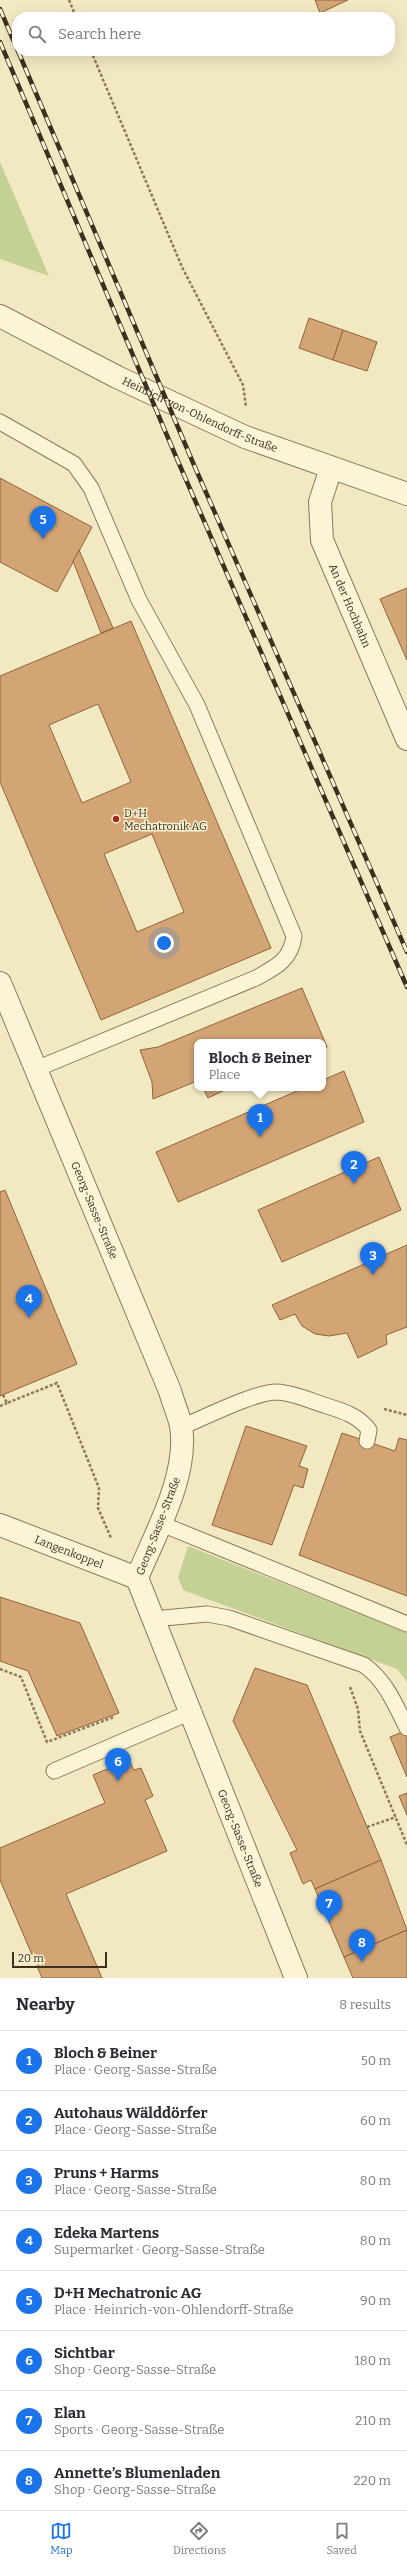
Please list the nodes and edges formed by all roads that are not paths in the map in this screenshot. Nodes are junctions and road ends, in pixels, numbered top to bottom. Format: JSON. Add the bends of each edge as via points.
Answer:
{"nodes":[{"id":1,"x":0,"y":316,"type":"edge"},
{"id":2,"x":0,"y":422,"type":"edge"},
{"id":3,"x":331,"y":468,"type":"junction"},
{"id":4,"x":407,"y":494,"type":"edge"},
{"id":5,"x":407,"y":738,"type":"edge"},
{"id":6,"x":0,"y":983,"type":"edge"},
{"id":7,"x":36,"y":1069,"type":"junction"},
{"id":8,"x":181,"y":1426,"type":"junction"},
{"id":9,"x":366,"y":1441,"type":"dead end"},
{"id":10,"x":160,"y":1523,"type":"junction"},
{"id":11,"x":0,"y":1525,"type":"edge"},
{"id":12,"x":137,"y":1578,"type":"junction"},
{"id":13,"x":153,"y":1619,"type":"junction"},
{"id":14,"x":407,"y":1624,"type":"edge"},
{"id":15,"x":191,"y":1712,"type":"junction"},
{"id":16,"x":407,"y":1728,"type":"edge"},
{"id":17,"x":54,"y":1771,"type":"dead end"},
{"id":18,"x":296,"y":1978,"type":"edge"}],
"edges":[{"from":1,"to":3,"type":"street","name":"Heinrich-von-Ohlendorff-Straße","via":[[117,377],[245,437]]},
{"from":2,"to":7,"type":"lane","via":[[74,464],[91,488],[139,600],[197,705],[294,936],[292,950],[282,961],[256,978]]},
{"from":3,"to":4,"type":"street","name":"Heinrich-von-Ohlendorff-Straße"},
{"from":3,"to":5,"type":"street","name":"An der Hochbahn","via":[[320,502],[322,540]]},
{"from":6,"to":7,"type":"street","name":"Georg-Sasse-Straße"},
{"from":7,"to":8,"type":"street","name":"Georg-Sasse-Straße","via":[[167,1384]]},
{"from":8,"to":9,"type":"lane","via":[[275,1392],[348,1413],[364,1423],[369,1430]]},
{"from":8,"to":10,"type":"street","name":"Georg-Sasse-Straße","via":[[177,1480]]},
{"from":10,"to":12,"type":"street","name":"Georg-Sasse-Straße"},
{"from":10,"to":14,"type":"lane"},
{"from":11,"to":12,"type":"street","name":"Langenkoppel"},
{"from":12,"to":13,"type":"street","name":"Georg-Sasse-Straße"},
{"from":13,"to":15,"type":"street","name":"Georg-Sasse-Straße"},
{"from":13,"to":16,"type":"lane","via":[[207,1614],[229,1618],[364,1665],[376,1674],[388,1691]]},
{"from":15,"to":17,"type":"lane"},
{"from":15,"to":18,"type":"street","name":"Georg-Sasse-Straße"}]}
